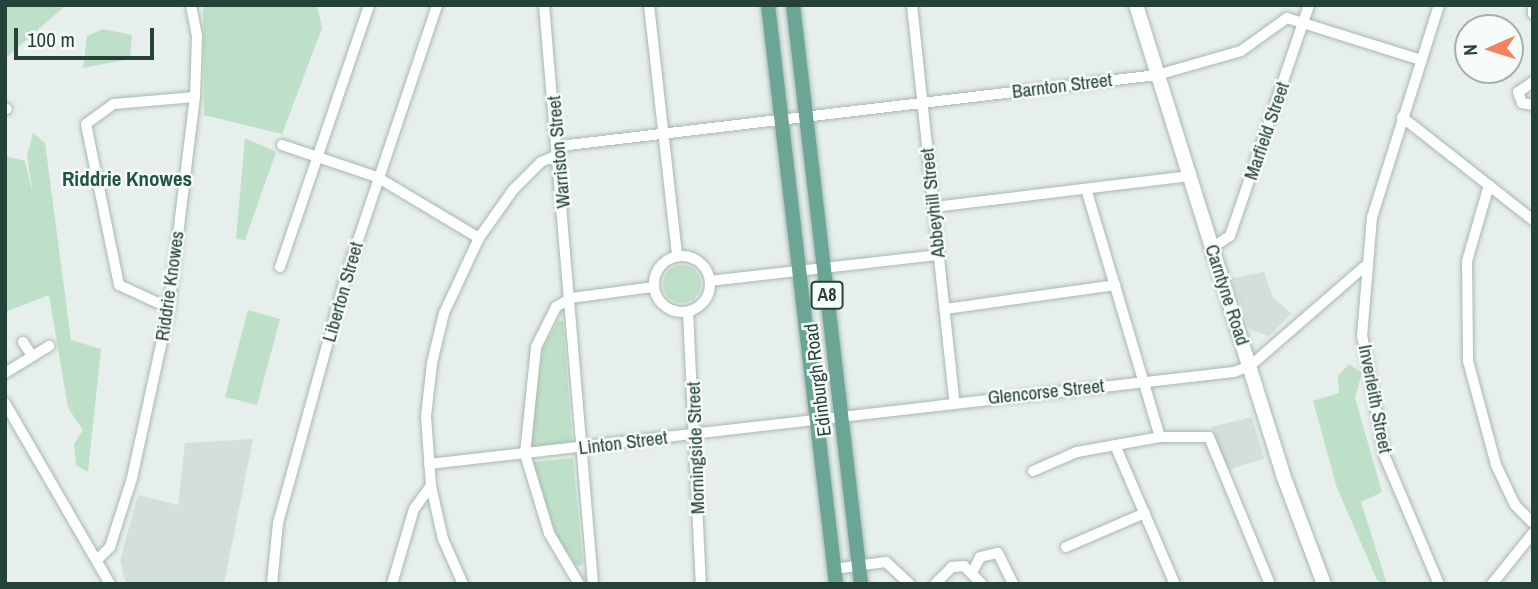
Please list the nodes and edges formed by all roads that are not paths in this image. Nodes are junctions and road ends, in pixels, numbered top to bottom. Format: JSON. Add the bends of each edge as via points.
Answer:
{"nodes":[{"id":1,"x":191,"y":5,"type":"edge"},
{"id":2,"x":369,"y":5,"type":"edge"},
{"id":3,"x":437,"y":5,"type":"edge"},
{"id":4,"x":544,"y":5,"type":"edge"},
{"id":5,"x":649,"y":5,"type":"edge"},
{"id":6,"x":768,"y":5,"type":"edge"},
{"id":7,"x":793,"y":5,"type":"edge"},
{"id":8,"x":912,"y":5,"type":"edge"},
{"id":9,"x":1136,"y":5,"type":"edge"},
{"id":10,"x":1310,"y":5,"type":"edge"},
{"id":11,"x":1439,"y":5,"type":"edge"},
{"id":12,"x":1533,"y":8,"type":"edge"},
{"id":13,"x":1533,"y":14,"type":"edge"},
{"id":14,"x":1304,"y":20,"type":"junction"},
{"id":15,"x":1421,"y":60,"type":"junction"},
{"id":16,"x":1157,"y":75,"type":"junction"},
{"id":17,"x":1533,"y":82,"type":"edge"},
{"id":18,"x":195,"y":97,"type":"junction"},
{"id":19,"x":923,"y":104,"type":"junction"},
{"id":20,"x":1533,"y":104,"type":"edge"},
{"id":21,"x":807,"y":115,"type":"junction"},
{"id":22,"x":1402,"y":117,"type":"junction"},
{"id":23,"x":782,"y":118,"type":"junction"},
{"id":24,"x":664,"y":134,"type":"junction"},
{"id":25,"x":282,"y":145,"type":"dead end"},
{"id":26,"x":560,"y":150,"type":"junction"},
{"id":27,"x":316,"y":157,"type":"junction"},
{"id":28,"x":1189,"y":176,"type":"junction"},
{"id":29,"x":377,"y":177,"type":"junction"},
{"id":30,"x":1489,"y":185,"type":"junction"},
{"id":31,"x":1086,"y":189,"type":"junction"},
{"id":32,"x":934,"y":207,"type":"junction"},
{"id":33,"x":1533,"y":220,"type":"edge"},
{"id":34,"x":479,"y":238,"type":"junction"},
{"id":35,"x":1212,"y":248,"type":"junction"},
{"id":36,"x":939,"y":255,"type":"junction"},
{"id":37,"x":677,"y":256,"type":"junction"},
{"id":38,"x":280,"y":267,"type":"dead end"},
{"id":39,"x":1363,"y":267,"type":"junction"},
{"id":40,"x":824,"y":268,"type":"junction"},
{"id":41,"x":799,"y":270,"type":"junction"},
{"id":42,"x":710,"y":281,"type":"junction"},
{"id":43,"x":1115,"y":285,"type":"junction"},
{"id":44,"x":653,"y":288,"type":"junction"},
{"id":45,"x":571,"y":298,"type":"junction"},
{"id":46,"x":169,"y":308,"type":"junction"},
{"id":47,"x":945,"y":309,"type":"junction"},
{"id":48,"x":688,"y":312,"type":"junction"},
{"id":49,"x":23,"y":342,"type":"dead end"},
{"id":50,"x":49,"y":346,"type":"dead end"},
{"id":51,"x":32,"y":356,"type":"junction"},
{"id":52,"x":1251,"y":366,"type":"junction"},
{"id":53,"x":5,"y":373,"type":"edge"},
{"id":54,"x":1144,"y":382,"type":"junction"},
{"id":55,"x":954,"y":401,"type":"junction"},
{"id":56,"x":5,"y":403,"type":"edge"},
{"id":57,"x":842,"y":417,"type":"junction"},
{"id":58,"x":817,"y":420,"type":"junction"},
{"id":59,"x":698,"y":433,"type":"junction"},
{"id":60,"x":1160,"y":437,"type":"junction"},
{"id":61,"x":1115,"y":444,"type":"junction"},
{"id":62,"x":582,"y":448,"type":"junction"},
{"id":63,"x":525,"y":454,"type":"junction"},
{"id":64,"x":429,"y":464,"type":"junction"},
{"id":65,"x":1032,"y":471,"type":"dead end"},
{"id":66,"x":431,"y":486,"type":"junction"},
{"id":67,"x":1145,"y":513,"type":"junction"},
{"id":68,"x":1533,"y":523,"type":"edge"},
{"id":69,"x":1533,"y":533,"type":"edge"},
{"id":70,"x":1066,"y":547,"type":"dead end"},
{"id":71,"x":99,"y":558,"type":"junction"},
{"id":72,"x":859,"y":564,"type":"junction"},
{"id":73,"x":834,"y":569,"type":"junction"},
{"id":74,"x":974,"y":569,"type":"junction"},
{"id":75,"x":110,"y":584,"type":"edge"},
{"id":76,"x":272,"y":584,"type":"edge"},
{"id":77,"x":392,"y":584,"type":"edge"},
{"id":78,"x":463,"y":584,"type":"edge"},
{"id":79,"x":579,"y":584,"type":"edge"},
{"id":80,"x":593,"y":584,"type":"edge"},
{"id":81,"x":701,"y":584,"type":"edge"},
{"id":82,"x":836,"y":584,"type":"edge"},
{"id":83,"x":861,"y":584,"type":"edge"},
{"id":84,"x":910,"y":584,"type":"edge"},
{"id":85,"x":935,"y":584,"type":"edge"},
{"id":86,"x":982,"y":584,"type":"edge"},
{"id":87,"x":1013,"y":584,"type":"edge"},
{"id":88,"x":1175,"y":584,"type":"edge"},
{"id":89,"x":1270,"y":584,"type":"edge"},
{"id":90,"x":1324,"y":584,"type":"edge"},
{"id":91,"x":1439,"y":584,"type":"edge"},
{"id":92,"x":1492,"y":584,"type":"edge"}],
"edges":[{"from":1,"to":18,"type":"street","name":"Riddrie Knowes","via":[[197,36]]},
{"from":2,"to":27,"type":"street"},
{"from":3,"to":29,"type":"street","name":"Liberton Street"},
{"from":4,"to":26,"type":"street","name":"Warriston Street"},
{"from":5,"to":24,"type":"street"},
{"from":6,"to":23,"type":"main road","name":"Edinburgh Road","number":"A8"},
{"from":7,"to":21,"type":"main road","name":"Edinburgh Road","number":"A8"},
{"from":8,"to":19,"type":"street","name":"Abbeyhill Street"},
{"from":9,"to":16,"type":"street","name":"Carntyne Road"},
{"from":10,"to":14,"type":"street","name":"Marfield Street"},
{"from":11,"to":15,"type":"street","name":"Inverleith Street"},
{"from":12,"to":13,"type":"street"},
{"from":14,"to":15,"type":"street"},
{"from":14,"to":16,"type":"street","name":"Barnton Street","via":[[1287,18],[1241,51]]},
{"from":14,"to":35,"type":"street","name":"Marfield Street","via":[[1230,236]]},
{"from":15,"to":22,"type":"street","name":"Inverleith Street"},
{"from":16,"to":19,"type":"street","name":"Barnton Street"},
{"from":16,"to":28,"type":"street","name":"Carntyne Road"},
{"from":17,"to":20,"type":"street","via":[[1518,92],[1522,103]]},
{"from":18,"to":46,"type":"street","name":"Riddrie Knowes"},
{"from":18,"to":46,"type":"street","via":[[114,104],[86,124],[119,285]]},
{"from":19,"to":21,"type":"street","name":"Barnton Street"},
{"from":19,"to":32,"type":"street","name":"Abbeyhill Street"},
{"from":21,"to":23,"type":"street","name":"Barnton Street"},
{"from":21,"to":40,"type":"main road","name":"Edinburgh Road","number":"A8"},
{"from":22,"to":30,"type":"street"},
{"from":22,"to":39,"type":"street","name":"Inverleith Street","via":[[1381,176]]},
{"from":23,"to":24,"type":"street","name":"Barnton Street"},
{"from":23,"to":41,"type":"main road","name":"Edinburgh Road","number":"A8"},
{"from":24,"to":26,"type":"street","name":"Barnton Street"},
{"from":24,"to":37,"type":"street"},
{"from":25,"to":27,"type":"street"},
{"from":26,"to":34,"type":"street","via":[[513,190]]},
{"from":26,"to":45,"type":"street","name":"Warriston Street"},
{"from":27,"to":29,"type":"street"},
{"from":27,"to":38,"type":"street"},
{"from":28,"to":31,"type":"street"},
{"from":28,"to":35,"type":"street","name":"Carntyne Road"},
{"from":29,"to":34,"type":"street"},
{"from":29,"to":76,"type":"street","name":"Liberton Street","via":[[278,523]]},
{"from":30,"to":33,"type":"street"},
{"from":30,"to":68,"type":"street","via":[[1467,261],[1468,360],[1496,465],[1515,505]]},
{"from":31,"to":32,"type":"street"},
{"from":31,"to":43,"type":"street"},
{"from":32,"to":36,"type":"street","name":"Abbeyhill Street"},
{"from":34,"to":64,"type":"street","via":[[444,313],[432,363]]},
{"from":35,"to":52,"type":"street","name":"Carntyne Road"},
{"from":36,"to":40,"type":"street"},
{"from":36,"to":47,"type":"street","name":"Abbeyhill Street"},
{"from":37,"to":42,"type":"street","via":[[702,265]]},
{"from":37,"to":44,"type":"street","via":[[662,264]]},
{"from":39,"to":52,"type":"street"},
{"from":39,"to":91,"type":"street","name":"Inverleith Street","via":[[1362,335],[1372,403],[1395,484]]},
{"from":40,"to":41,"type":"street"},
{"from":40,"to":57,"type":"main road","name":"Edinburgh Road","number":"A8"},
{"from":41,"to":42,"type":"street"},
{"from":41,"to":58,"type":"main road","name":"Edinburgh Road","number":"A8"},
{"from":42,"to":48,"type":"street","via":[[707,297]]},
{"from":43,"to":47,"type":"street"},
{"from":43,"to":54,"type":"street"},
{"from":44,"to":45,"type":"street"},
{"from":44,"to":48,"type":"street","via":[[669,310]]},
{"from":45,"to":62,"type":"street","name":"Warriston Street"},
{"from":45,"to":63,"type":"street","via":[[556,307],[536,347]]},
{"from":46,"to":71,"type":"street","name":"Riddrie Knowes","via":[[132,478],[110,547]]},
{"from":47,"to":55,"type":"street","name":"Abbeyhill Street"},
{"from":48,"to":59,"type":"street","name":"Morningside Street"},
{"from":49,"to":51,"type":"street"},
{"from":50,"to":51,"type":"street"},
{"from":51,"to":53,"type":"street"},
{"from":52,"to":54,"type":"street","name":"Glencorse Street"},
{"from":52,"to":90,"type":"street","name":"Carntyne Road"},
{"from":54,"to":55,"type":"street","name":"Glencorse Street"},
{"from":54,"to":60,"type":"street"},
{"from":55,"to":57,"type":"street","name":"Glencorse Street"},
{"from":56,"to":71,"type":"street"},
{"from":57,"to":58,"type":"street","name":"Glencorse Street"},
{"from":57,"to":72,"type":"main road","name":"Edinburgh Road","number":"A8"},
{"from":58,"to":59,"type":"street","name":"Linton Street"},
{"from":58,"to":73,"type":"main road","name":"Edinburgh Road","number":"A8"},
{"from":59,"to":62,"type":"street","name":"Linton Street"},
{"from":59,"to":81,"type":"street","name":"Morningside Street"},
{"from":60,"to":61,"type":"street"},
{"from":60,"to":89,"type":"street","via":[[1209,436]]},
{"from":61,"to":65,"type":"street"},
{"from":61,"to":67,"type":"street"},
{"from":62,"to":63,"type":"street","name":"Linton Street"},
{"from":62,"to":80,"type":"street","name":"Warriston Street"},
{"from":63,"to":64,"type":"street","name":"Linton Street"},
{"from":63,"to":79,"type":"street","via":[[549,533]]},
{"from":64,"to":66,"type":"street"},
{"from":66,"to":77,"type":"street","via":[[414,509]]},
{"from":66,"to":78,"type":"street","via":[[443,539]]},
{"from":67,"to":70,"type":"street"},
{"from":67,"to":88,"type":"street"},
{"from":69,"to":92,"type":"street"},
{"from":71,"to":75,"type":"street"},
{"from":72,"to":73,"type":"street"},
{"from":72,"to":83,"type":"main road","name":"Edinburgh Road","number":"A8"},
{"from":72,"to":84,"type":"street","via":[[886,562]]},
{"from":73,"to":82,"type":"main road","name":"Edinburgh Road","number":"A8"},
{"from":74,"to":85,"type":"street","via":[[952,567]]},
{"from":74,"to":86,"type":"street"},
{"from":74,"to":87,"type":"street","via":[[980,557],[998,553]]}]}
